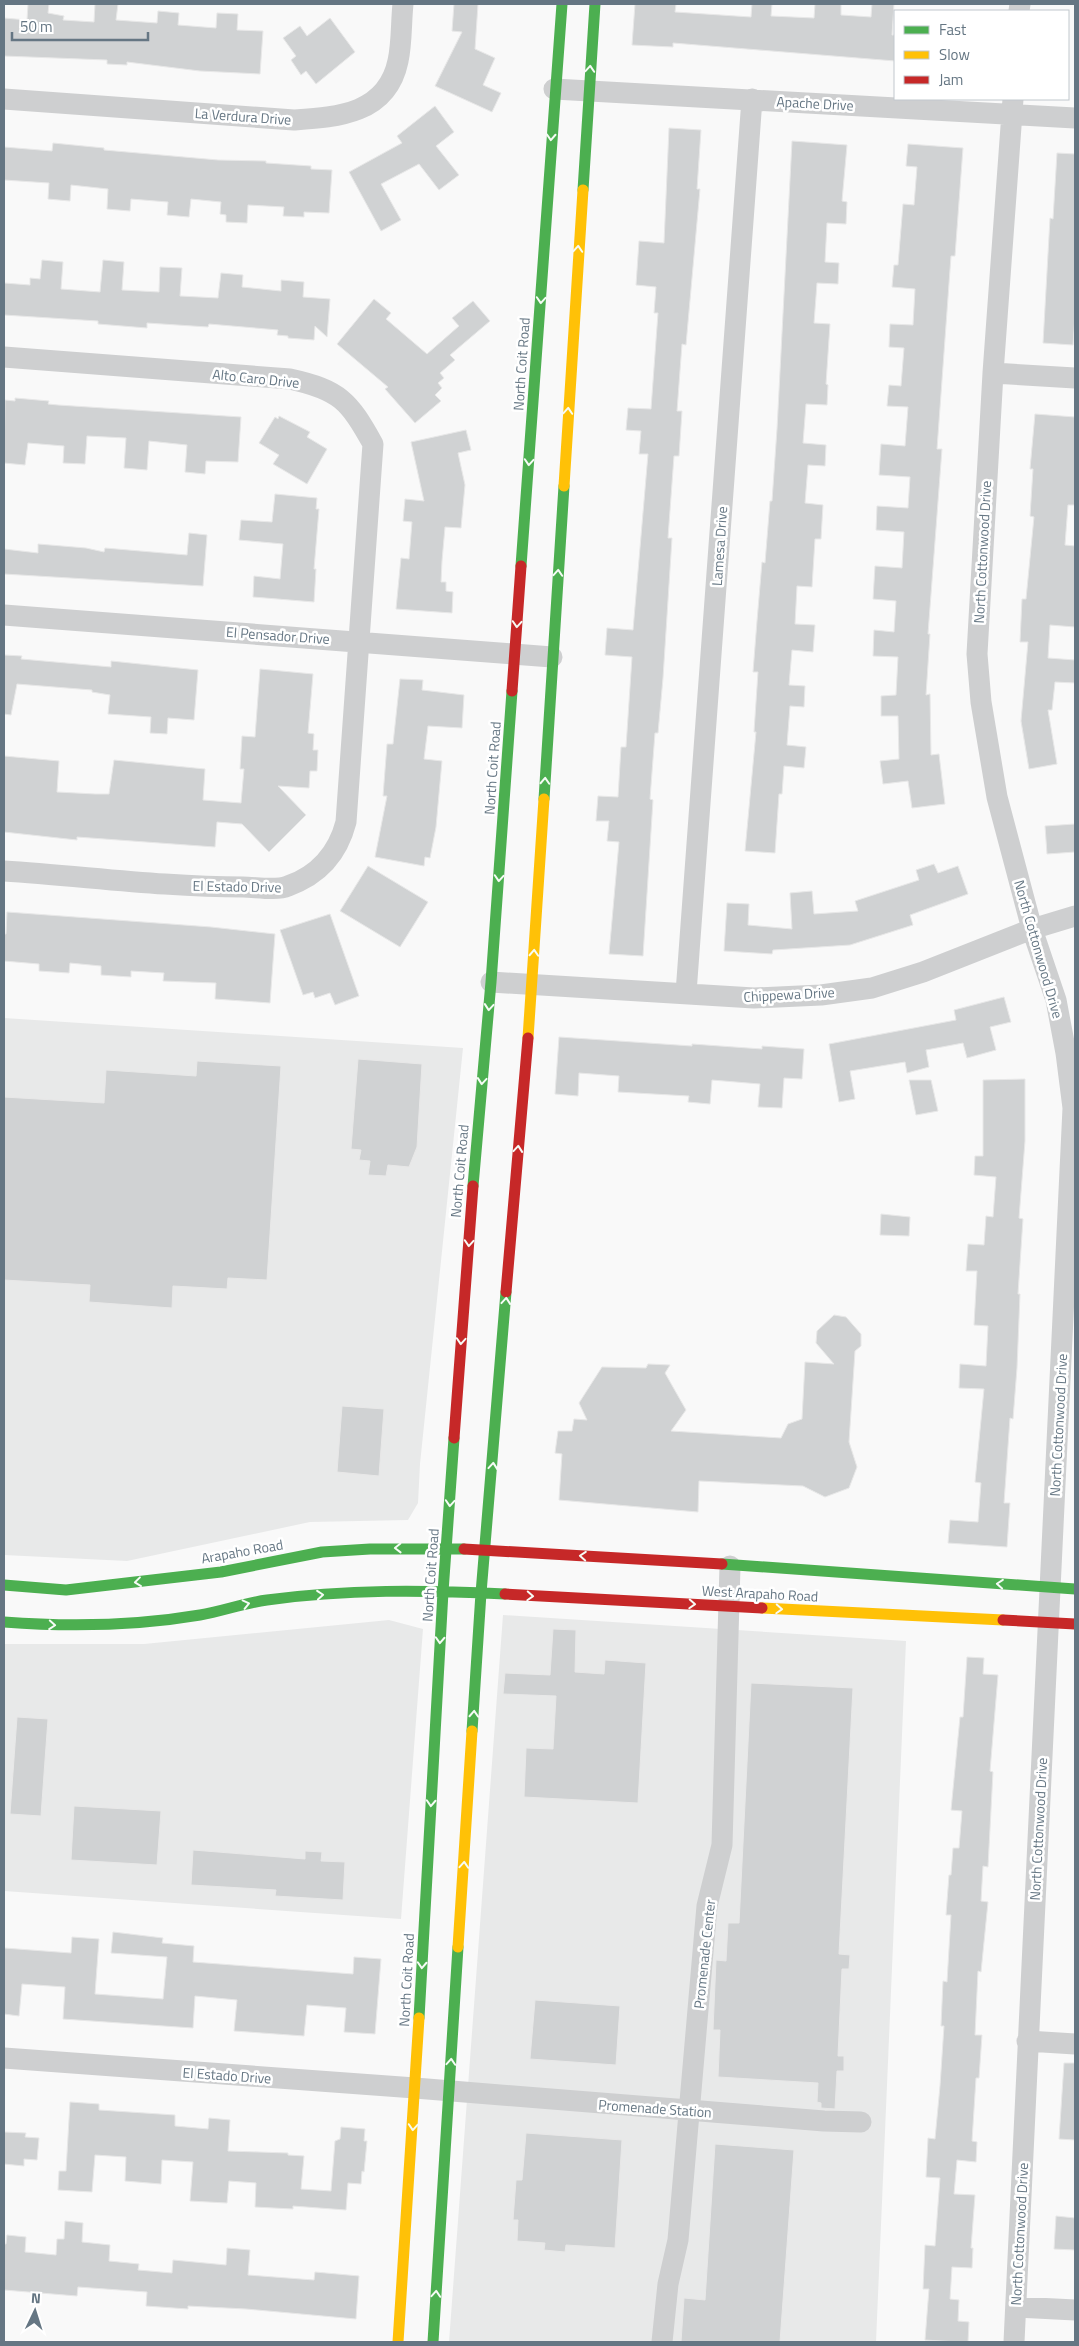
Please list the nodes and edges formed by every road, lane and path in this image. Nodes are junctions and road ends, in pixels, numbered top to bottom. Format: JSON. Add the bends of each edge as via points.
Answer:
{"nodes":[{"id":1,"x":403,"y":4,"type":"edge"},
{"id":2,"x":562,"y":4,"type":"edge"},
{"id":3,"x":595,"y":4,"type":"edge"},
{"id":4,"x":554,"y":89,"type":"junction"},
{"id":5,"x":588,"y":91,"type":"junction"},
{"id":6,"x":4,"y":99,"type":"edge"},
{"id":7,"x":752,"y":99,"type":"junction"},
{"id":8,"x":1012,"y":107,"type":"edge"},
{"id":9,"x":1075,"y":118,"type":"edge"},
{"id":10,"x":4,"y":358,"type":"edge"},
{"id":11,"x":993,"y":373,"type":"junction"},
{"id":12,"x":1075,"y":378,"type":"edge"},
{"id":13,"x":4,"y":615,"type":"edge"},
{"id":14,"x":360,"y":642,"type":"junction"},
{"id":15,"x":515,"y":654,"type":"junction"},
{"id":16,"x":552,"y":657,"type":"junction"},
{"id":17,"x":4,"y":871,"type":"edge"},
{"id":18,"x":1075,"y":916,"type":"edge"},
{"id":19,"x":1032,"y":929,"type":"junction"},
{"id":20,"x":491,"y":982,"type":"junction"},
{"id":21,"x":532,"y":985,"type":"junction"},
{"id":22,"x":686,"y":994,"type":"junction"},
{"id":23,"x":1074,"y":1162,"type":"edge"},
{"id":24,"x":1067,"y":1426,"type":"edge"},
{"id":25,"x":447,"y":1548,"type":"junction"},
{"id":26,"x":486,"y":1549,"type":"junction"},
{"id":27,"x":730,"y":1566,"type":"junction"},
{"id":28,"x":186,"y":1575,"type":"junction"},
{"id":29,"x":4,"y":1585,"type":"edge"},
{"id":30,"x":1049,"y":1588,"type":"junction"},
{"id":31,"x":1075,"y":1589,"type":"edge"},
{"id":32,"x":66,"y":1590,"type":"junction"},
{"id":33,"x":192,"y":1591,"type":"dead end"},
{"id":34,"x":443,"y":1592,"type":"junction"},
{"id":35,"x":481,"y":1593,"type":"junction"},
{"id":36,"x":60,"y":1603,"type":"dead end"},
{"id":37,"x":730,"y":1606,"type":"junction"},
{"id":38,"x":4,"y":1622,"type":"edge"},
{"id":39,"x":1048,"y":1623,"type":"junction"},
{"id":40,"x":1075,"y":1624,"type":"edge"},
{"id":41,"x":452,"y":1876,"type":"dead end"},
{"id":42,"x":462,"y":1897,"type":"junction"},
{"id":43,"x":1027,"y":2041,"type":"junction"},
{"id":44,"x":1075,"y":2044,"type":"edge"},
{"id":45,"x":4,"y":2058,"type":"edge"},
{"id":46,"x":415,"y":2088,"type":"junction"},
{"id":47,"x":449,"y":2091,"type":"junction"},
{"id":48,"x":688,"y":2110,"type":"junction"},
{"id":49,"x":861,"y":2122,"type":"dead end"},
{"id":50,"x":1016,"y":2307,"type":"junction"},
{"id":51,"x":1075,"y":2310,"type":"edge"},
{"id":52,"x":398,"y":2342,"type":"edge"},
{"id":53,"x":433,"y":2342,"type":"edge"},
{"id":54,"x":662,"y":2342,"type":"edge"},
{"id":55,"x":1014,"y":2342,"type":"edge"}],
"edges":[{"from":1,"to":6,"type":"street","name":"La Verdura Drive","via":[[398,62],[384,92],[372,103],[338,117],[294,120]]},
{"from":2,"to":4,"type":"main road","name":"North Coit Road"},
{"from":5,"to":3,"type":"main road","one_way":true},
{"from":4,"to":5,"type":"street","name":"Apache Drive"},
{"from":4,"to":15,"type":"main road","name":"North Coit Road","one_way":true},
{"from":5,"to":7,"type":"street","name":"Apache Drive"},
{"from":16,"to":5,"type":"main road","one_way":true},
{"from":7,"to":8,"type":"street","name":"Apache Drive"},
{"from":7,"to":22,"type":"street","name":"Lamesa Drive"},
{"from":8,"to":9,"type":"street","name":"Apache Drive"},
{"from":8,"to":11,"type":"street","name":"North Cottonwood Drive"},
{"from":10,"to":14,"type":"street","name":"Alto Caro Drive","via":[[290,379],[317,385],[339,396],[356,412],[373,444]]},
{"from":11,"to":12,"type":"street"},
{"from":11,"to":19,"type":"street","name":"North Cottonwood Drive","via":[[979,597],[979,683],[997,798]]},
{"from":13,"to":14,"type":"street","name":"El Pensador Drive"},
{"from":14,"to":15,"type":"street","name":"El Pensador Drive"},
{"from":14,"to":17,"type":"street","name":"El Estado Drive","via":[[346,822],[333,853],[312,876],[286,888],[222,887]]},
{"from":15,"to":16,"type":"street","name":"El Pensador Drive"},
{"from":15,"to":20,"type":"main road","name":"North Coit Road","one_way":true},
{"from":21,"to":16,"type":"main road","one_way":true},
{"from":18,"to":19,"type":"street","name":"Chippewa Drive"},
{"from":19,"to":22,"type":"street","name":"Chippewa Drive","via":[[923,972],[872,988],[821,995],[754,998]]},
{"from":19,"to":23,"type":"street","name":"North Cottonwood Drive","via":[[1056,1000],[1066,1053],[1073,1108]]},
{"from":20,"to":21,"type":"street","name":"Chippewa Drive"},
{"from":20,"to":25,"type":"main road","name":"North Coit Road","one_way":true,"via":[[477,1195]]},
{"from":21,"to":22,"type":"street","name":"Chippewa Drive"},
{"from":26,"to":21,"type":"main road","one_way":true,"via":[[510,1198]]},
{"from":23,"to":24,"type":"street","name":"North Cottonwood Drive"},
{"from":24,"to":30,"type":"street","name":"North Cottonwood Drive"},
{"from":25,"to":26,"type":"main road","name":"Arapaho Road"},
{"from":25,"to":28,"type":"main road","name":"Arapaho Road","one_way":true,"via":[[322,1552],[220,1572]]},
{"from":25,"to":34,"type":"main road","name":"North Coit Road"},
{"from":27,"to":26,"type":"main road","name":"West Arapaho Road","one_way":true},
{"from":26,"to":35,"type":"main road"},
{"from":30,"to":27,"type":"main road","name":"West Arapaho Road","one_way":true},
{"from":27,"to":37,"type":"street","name":"Promenade Center"},
{"from":28,"to":32,"type":"main road","name":"Arapaho Road","one_way":true},
{"from":28,"to":33,"type":"main road"},
{"from":29,"to":32,"type":"main road","name":"Arapaho Road"},
{"from":30,"to":31,"type":"main road","name":"West Arapaho Road"},
{"from":30,"to":39,"type":"street","name":"North Cottonwood Drive"},
{"from":32,"to":36,"type":"main road"},
{"from":34,"to":35,"type":"main road","name":"West Arapaho Road"},
{"from":38,"to":34,"type":"main road","one_way":true,"via":[[87,1626],[292,1597],[376,1591]]},
{"from":34,"to":46,"type":"main road","name":"North Coit Road","one_way":true,"via":[[435,1830]]},
{"from":35,"to":37,"type":"main road","name":"West Arapaho Road","one_way":true},
{"from":42,"to":35,"type":"main road","one_way":true},
{"from":37,"to":39,"type":"main road","name":"West Arapaho Road","one_way":true},
{"from":37,"to":48,"type":"street","name":"Promenade Center","via":[[722,1845],[707,1906]]},
{"from":39,"to":40,"type":"main road","name":"West Arapaho Road"},
{"from":39,"to":43,"type":"street","name":"North Cottonwood Drive"},
{"from":41,"to":42,"type":"main road"},
{"from":47,"to":42,"type":"main road","one_way":true},
{"from":43,"to":44,"type":"street"},
{"from":43,"to":50,"type":"street","name":"North Cottonwood Drive"},
{"from":45,"to":46,"type":"street","name":"El Estado Drive"},
{"from":46,"to":47,"type":"street","name":"El Estado Drive"},
{"from":46,"to":52,"type":"main road","name":"North Coit Road","one_way":true},
{"from":47,"to":48,"type":"street","name":"Promenade Station"},
{"from":53,"to":47,"type":"main road","one_way":true},
{"from":48,"to":49,"type":"street","name":"Promenade Station"},
{"from":48,"to":54,"type":"street","name":"Promenade Center","via":[[678,2240],[668,2284]]},
{"from":50,"to":51,"type":"street"},
{"from":50,"to":55,"type":"street","name":"North Cottonwood Drive"}]}
